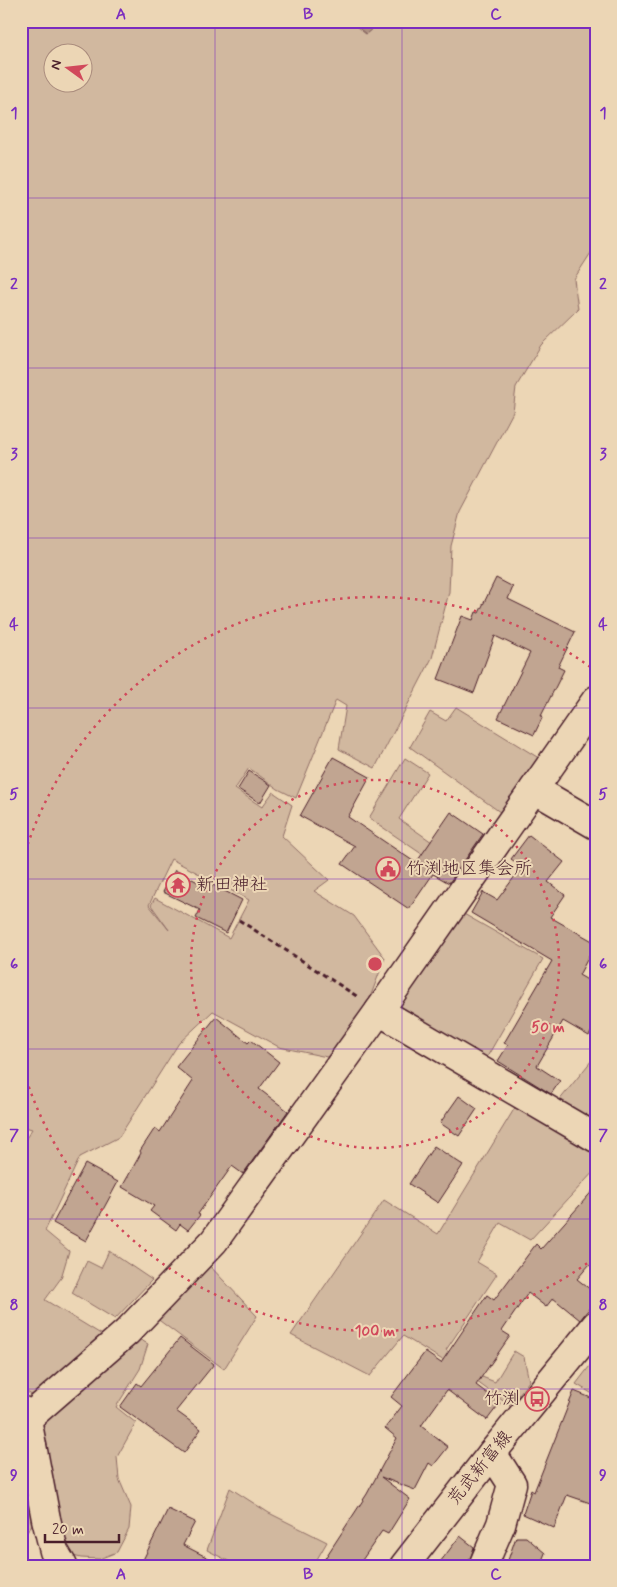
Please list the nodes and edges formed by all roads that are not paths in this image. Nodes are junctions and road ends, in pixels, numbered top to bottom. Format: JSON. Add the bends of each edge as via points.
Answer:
{"nodes":[{"id":1,"x":596,"y":700,"type":"edge"},
{"id":2,"x":534,"y":789,"type":"junction"},
{"id":3,"x":596,"y":825,"type":"edge"},
{"id":4,"x":379,"y":1011,"type":"junction"},
{"id":5,"x":596,"y":1138,"type":"edge"},
{"id":6,"x":596,"y":1325,"type":"edge"},
{"id":7,"x":23,"y":1417,"type":"edge"},
{"id":8,"x":492,"y":1453,"type":"junction"},
{"id":9,"x":63,"y":1566,"type":"edge"},
{"id":10,"x":404,"y":1566,"type":"edge"},
{"id":11,"x":483,"y":1566,"type":"edge"}],
"edges":[{"from":1,"to":2,"type":"street"},
{"from":2,"to":3,"type":"street"},
{"from":2,"to":4,"type":"street"},
{"from":4,"to":5,"type":"street"},
{"from":4,"to":7,"type":"street","via":[[214,1241],[127,1332]]},
{"from":6,"to":8,"type":"street","name":"荒武新富線"},
{"from":7,"to":9,"type":"street","via":[[54,1552]]},
{"from":8,"to":10,"type":"street","name":"荒武新富線"},
{"from":8,"to":11,"type":"street","via":[[512,1484],[501,1524]]}]}
